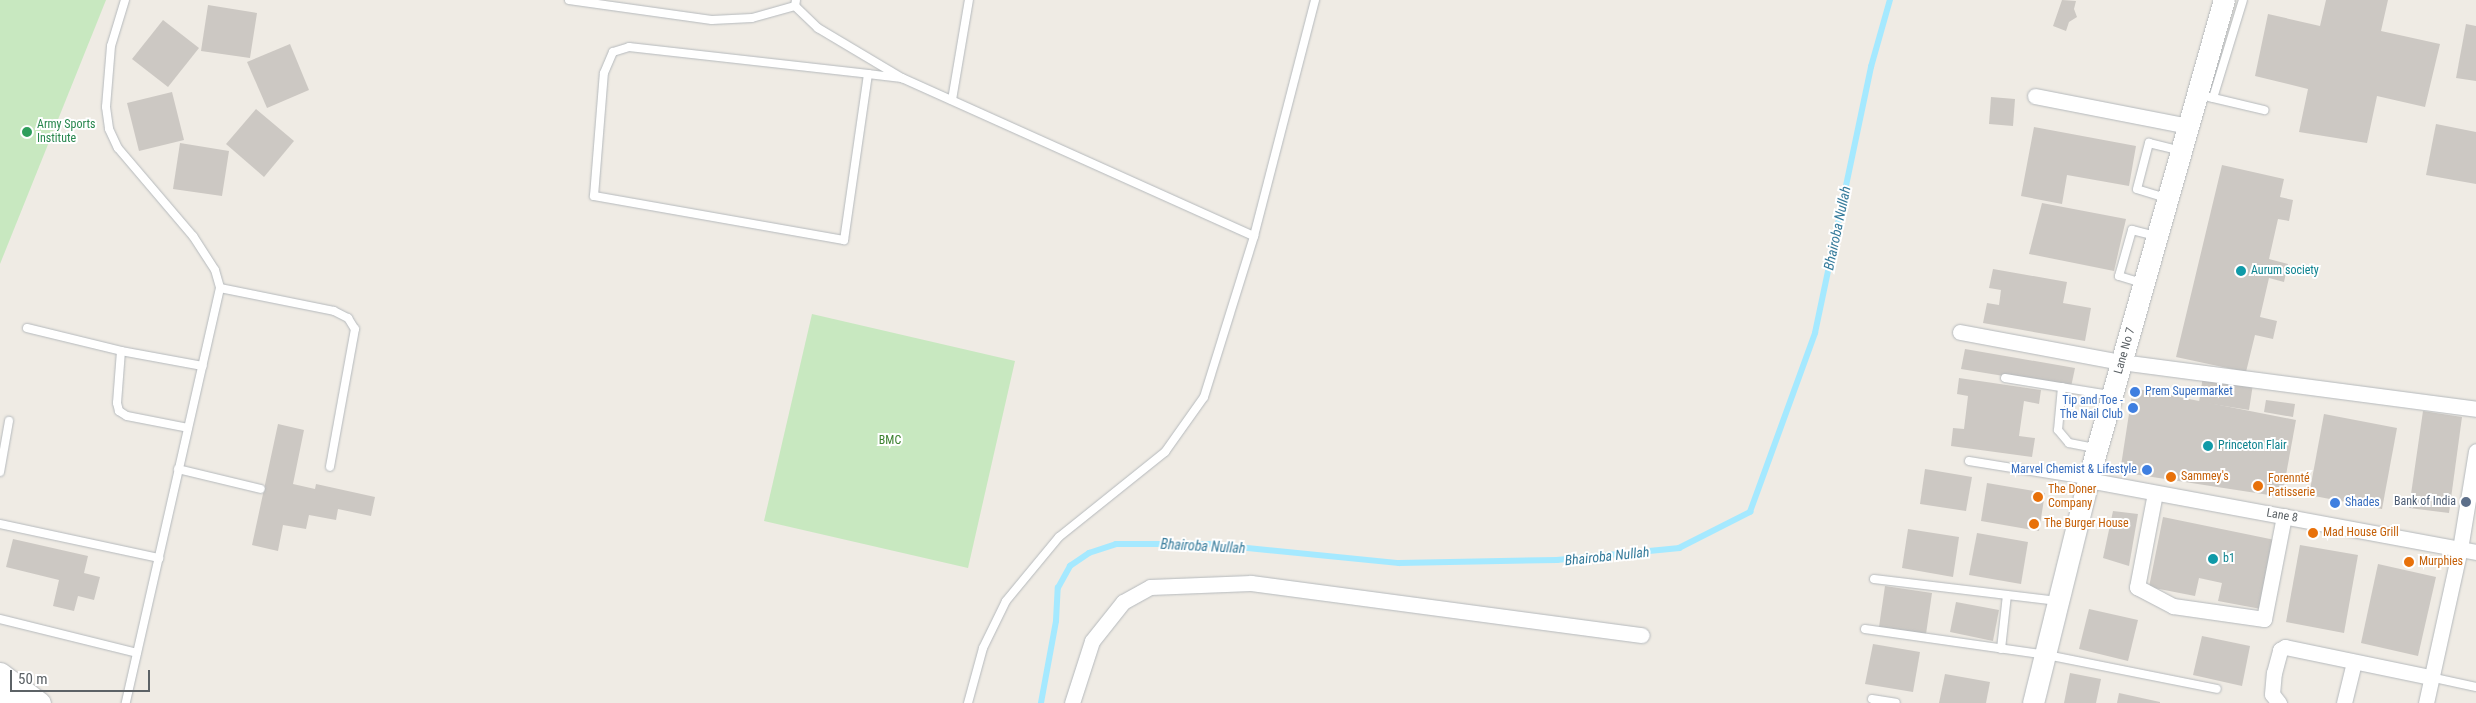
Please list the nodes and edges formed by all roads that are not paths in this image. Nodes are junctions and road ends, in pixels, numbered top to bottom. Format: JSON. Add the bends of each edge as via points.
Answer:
{"nodes":[{"id":1,"x":125,"y":0,"type":"edge"},
{"id":2,"x":569,"y":0,"type":"edge"},
{"id":3,"x":969,"y":0,"type":"edge"},
{"id":4,"x":1314,"y":0,"type":"edge"},
{"id":5,"x":2224,"y":0,"type":"edge"},
{"id":6,"x":2243,"y":0,"type":"edge"},
{"id":7,"x":796,"y":3,"type":"edge"},
{"id":8,"x":868,"y":74,"type":"junction"},
{"id":9,"x":902,"y":78,"type":"junction"},
{"id":10,"x":2035,"y":96,"type":"dead end"},
{"id":11,"x":2205,"y":97,"type":"junction"},
{"id":12,"x":952,"y":100,"type":"junction"},
{"id":13,"x":2264,"y":110,"type":"dead end"},
{"id":14,"x":2188,"y":126,"type":"junction"},
{"id":15,"x":2181,"y":151,"type":"junction"},
{"id":16,"x":2168,"y":198,"type":"junction"},
{"id":17,"x":1254,"y":236,"type":"junction"},
{"id":18,"x":220,"y":288,"type":"junction"},
{"id":19,"x":27,"y":328,"type":"dead end"},
{"id":20,"x":1960,"y":332,"type":"dead end"},
{"id":21,"x":121,"y":351,"type":"junction"},
{"id":22,"x":2121,"y":362,"type":"junction"},
{"id":23,"x":203,"y":366,"type":"junction"},
{"id":24,"x":2006,"y":378,"type":"dead end"},
{"id":25,"x":2062,"y":387,"type":"junction"},
{"id":26,"x":2112,"y":395,"type":"junction"},
{"id":27,"x":2476,"y":409,"type":"edge"},
{"id":28,"x":8,"y":421,"type":"dead end"},
{"id":29,"x":188,"y":428,"type":"junction"},
{"id":30,"x":2097,"y":448,"type":"junction"},
{"id":31,"x":2476,"y":451,"type":"edge"},
{"id":32,"x":1969,"y":461,"type":"dead end"},
{"id":33,"x":330,"y":467,"type":"dead end"},
{"id":34,"x":178,"y":469,"type":"junction"},
{"id":35,"x":0,"y":472,"type":"edge"},
{"id":36,"x":2088,"y":480,"type":"junction"},
{"id":37,"x":260,"y":489,"type":"dead end"},
{"id":38,"x":2155,"y":492,"type":"junction"},
{"id":39,"x":2284,"y":516,"type":"junction"},
{"id":40,"x":0,"y":524,"type":"edge"},
{"id":41,"x":2460,"y":548,"type":"junction"},
{"id":42,"x":2476,"y":552,"type":"edge"},
{"id":43,"x":159,"y":558,"type":"junction"},
{"id":44,"x":1874,"y":579,"type":"dead end"},
{"id":45,"x":2007,"y":594,"type":"junction"},
{"id":46,"x":2060,"y":601,"type":"junction"},
{"id":47,"x":0,"y":619,"type":"edge"},
{"id":48,"x":1865,"y":629,"type":"dead end"},
{"id":49,"x":1642,"y":635,"type":"dead end"},
{"id":50,"x":2001,"y":649,"type":"junction"},
{"id":51,"x":137,"y":653,"type":"junction"},
{"id":52,"x":2047,"y":655,"type":"junction"},
{"id":53,"x":2354,"y":662,"type":"junction"},
{"id":54,"x":0,"y":673,"type":"edge"},
{"id":55,"x":2430,"y":677,"type":"junction"},
{"id":56,"x":2476,"y":687,"type":"edge"},
{"id":57,"x":2216,"y":689,"type":"dead end"},
{"id":58,"x":0,"y":695,"type":"edge"},
{"id":59,"x":1872,"y":699,"type":"dead end"},
{"id":60,"x":11,"y":703,"type":"edge"},
{"id":61,"x":40,"y":703,"type":"edge"},
{"id":62,"x":126,"y":703,"type":"edge"},
{"id":63,"x":968,"y":703,"type":"edge"},
{"id":64,"x":1072,"y":703,"type":"edge"},
{"id":65,"x":1896,"y":703,"type":"edge"},
{"id":66,"x":2033,"y":703,"type":"edge"},
{"id":67,"x":2279,"y":703,"type":"edge"},
{"id":68,"x":2344,"y":703,"type":"edge"},
{"id":69,"x":2426,"y":703,"type":"edge"}],
"edges":[{"from":1,"to":18,"type":"lane","via":[[111,46],[106,107],[109,129],[118,148],[193,236],[215,270]]},
{"from":2,"to":7,"type":"lane","via":[[712,20],[752,18]]},
{"from":3,"to":12,"type":"lane"},
{"from":4,"to":17,"type":"lane"},
{"from":5,"to":11,"type":"main road","name":"Lane No 7"},
{"from":6,"to":11,"type":"lane"},
{"from":7,"to":9,"type":"lane","via":[[818,28]]},
{"from":8,"to":8,"type":"lane","via":[[629,46],[613,52],[604,73],[594,196],[844,240]]},
{"from":8,"to":9,"type":"lane"},
{"from":9,"to":12,"type":"lane"},
{"from":10,"to":14,"type":"street"},
{"from":11,"to":13,"type":"lane"},
{"from":11,"to":14,"type":"main road","name":"Lane No 7"},
{"from":12,"to":17,"type":"lane"},
{"from":14,"to":15,"type":"main road","name":"Lane No 7"},
{"from":15,"to":16,"type":"main road","name":"Lane No 7"},
{"from":15,"to":16,"type":"lane","via":[[2149,143],[2137,189]]},
{"from":16,"to":22,"type":"main road","name":"Lane No 7"},
{"from":17,"to":63,"type":"lane","via":[[1204,397],[1165,452],[1059,537],[1006,601],[983,648]]},
{"from":18,"to":23,"type":"lane"},
{"from":18,"to":33,"type":"lane","via":[[334,311],[348,318],[355,329]]},
{"from":19,"to":21,"type":"lane"},
{"from":20,"to":22,"type":"street"},
{"from":21,"to":23,"type":"lane"},
{"from":21,"to":29,"type":"lane","via":[[119,411],[127,416]]},
{"from":22,"to":26,"type":"main road","name":"Lane No 7"},
{"from":22,"to":27,"type":"street"},
{"from":23,"to":29,"type":"lane"},
{"from":24,"to":25,"type":"lane"},
{"from":25,"to":26,"type":"lane"},
{"from":25,"to":30,"type":"lane","via":[[2058,430],[2069,443]]},
{"from":26,"to":30,"type":"main road","name":"Lane No 7"},
{"from":28,"to":35,"type":"lane"},
{"from":29,"to":34,"type":"lane"},
{"from":30,"to":36,"type":"main road","name":"Lane No 7"},
{"from":31,"to":41,"type":"street"},
{"from":32,"to":36,"type":"lane"},
{"from":34,"to":37,"type":"lane"},
{"from":34,"to":43,"type":"lane"},
{"from":36,"to":38,"type":"street","name":"Lane 8"},
{"from":36,"to":46,"type":"main road","name":"Lane No 7"},
{"from":38,"to":39,"type":"street","name":"Lane 8"},
{"from":38,"to":39,"type":"street","via":[[2137,587],[2173,606],[2264,619]]},
{"from":39,"to":41,"type":"street","name":"Lane 8"},
{"from":40,"to":43,"type":"lane"},
{"from":41,"to":42,"type":"street","name":"Lane 8"},
{"from":41,"to":55,"type":"street"},
{"from":43,"to":51,"type":"lane"},
{"from":44,"to":45,"type":"lane"},
{"from":45,"to":46,"type":"lane"},
{"from":45,"to":50,"type":"lane"},
{"from":46,"to":52,"type":"main road","name":"Lane No 7"},
{"from":47,"to":51,"type":"lane"},
{"from":48,"to":50,"type":"lane"},
{"from":49,"to":64,"type":"street","via":[[1251,583],[1150,587],[1123,602],[1092,641]]},
{"from":50,"to":52,"type":"lane"},
{"from":51,"to":62,"type":"lane"},
{"from":52,"to":57,"type":"lane"},
{"from":52,"to":66,"type":"main road","name":"Lane No 7"},
{"from":53,"to":55,"type":"street"},
{"from":53,"to":67,"type":"street","via":[[2285,646],[2280,650],[2274,673],[2272,694]]},
{"from":53,"to":68,"type":"street"},
{"from":54,"to":61,"type":"main road"},
{"from":55,"to":56,"type":"lane"},
{"from":55,"to":69,"type":"street"},
{"from":58,"to":60,"type":"main road"},
{"from":59,"to":65,"type":"lane"}]}
